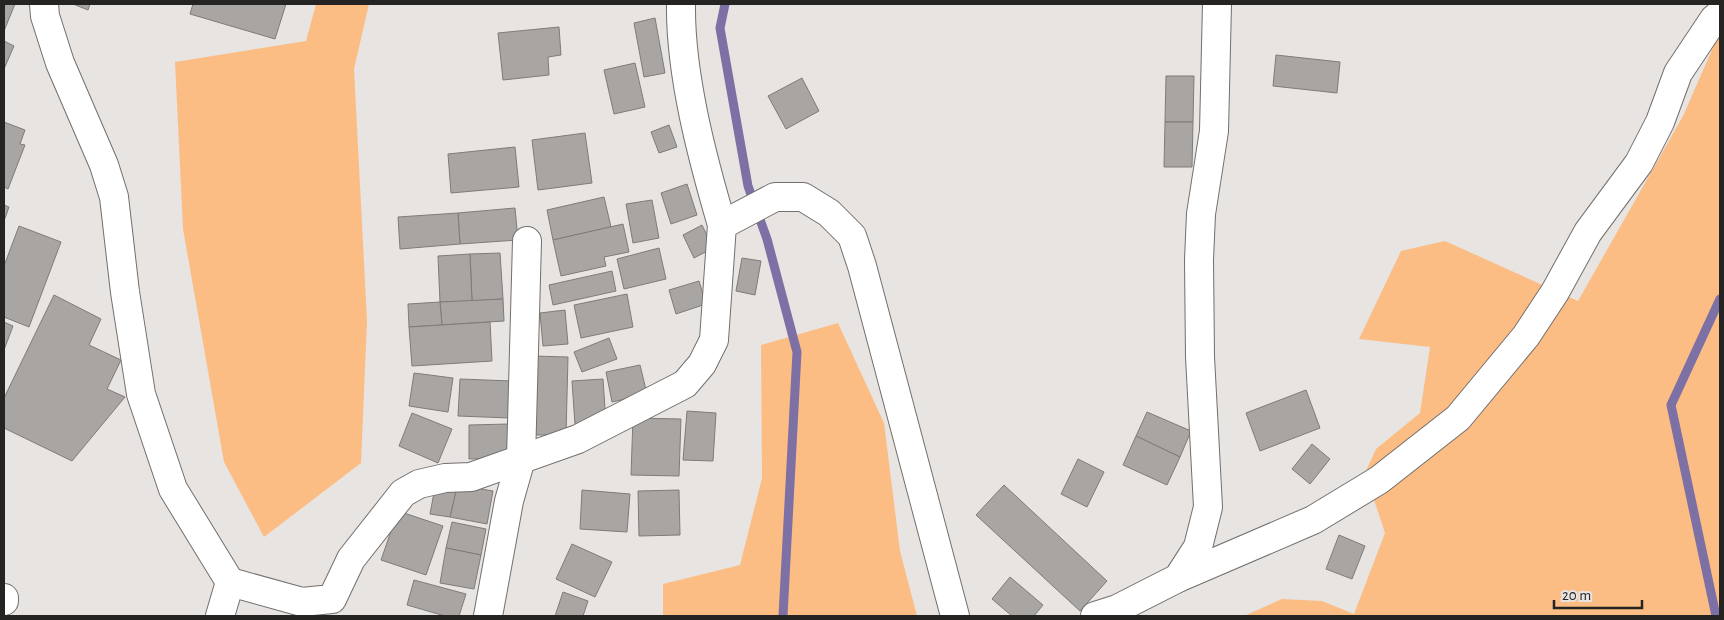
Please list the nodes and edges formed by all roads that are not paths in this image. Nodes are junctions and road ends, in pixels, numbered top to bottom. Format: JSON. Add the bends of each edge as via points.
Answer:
{"nodes":[{"id":1,"x":44,"y":4,"type":"edge"},
{"id":2,"x":681,"y":4,"type":"edge"},
{"id":3,"x":1216,"y":4,"type":"edge"},
{"id":4,"x":1720,"y":14,"type":"edge"},
{"id":5,"x":731,"y":221,"type":"junction"},
{"id":6,"x":527,"y":240,"type":"dead end"},
{"id":7,"x":521,"y":459,"type":"junction"},
{"id":8,"x":1178,"y":578,"type":"junction"},
{"id":9,"x":230,"y":582,"type":"junction"},
{"id":10,"x":1113,"y":614,"type":"edge"},
{"id":11,"x":220,"y":616,"type":"edge"},
{"id":12,"x":488,"y":616,"type":"edge"},
{"id":13,"x":955,"y":616,"type":"edge"}],
"edges":[{"from":1,"to":9,"type":"street","via":[[44,16],[60,63],[104,165],[114,197],[141,394],[173,489]]},
{"from":2,"to":5,"type":"street","via":[[681,29],[696,126]]},
{"from":3,"to":8,"type":"street","via":[[1214,131],[1201,214],[1199,260],[1200,357],[1208,506],[1198,547]]},
{"from":4,"to":8,"type":"street","via":[[1678,73],[1660,122],[1639,163],[1588,232],[1526,336],[1458,418],[1379,480],[1313,520]]},
{"from":5,"to":7,"type":"street","via":[[714,340],[702,364],[685,384],[578,438]]},
{"from":5,"to":13,"type":"street","via":[[774,197],[803,197],[829,213],[852,236]]},
{"from":6,"to":7,"type":"street"},
{"from":7,"to":9,"type":"street","via":[[471,477],[419,484],[402,493],[351,559],[332,599],[302,602]]},
{"from":7,"to":12,"type":"street","via":[[509,501]]},
{"from":8,"to":10,"type":"street"},
{"from":9,"to":11,"type":"street"}]}
